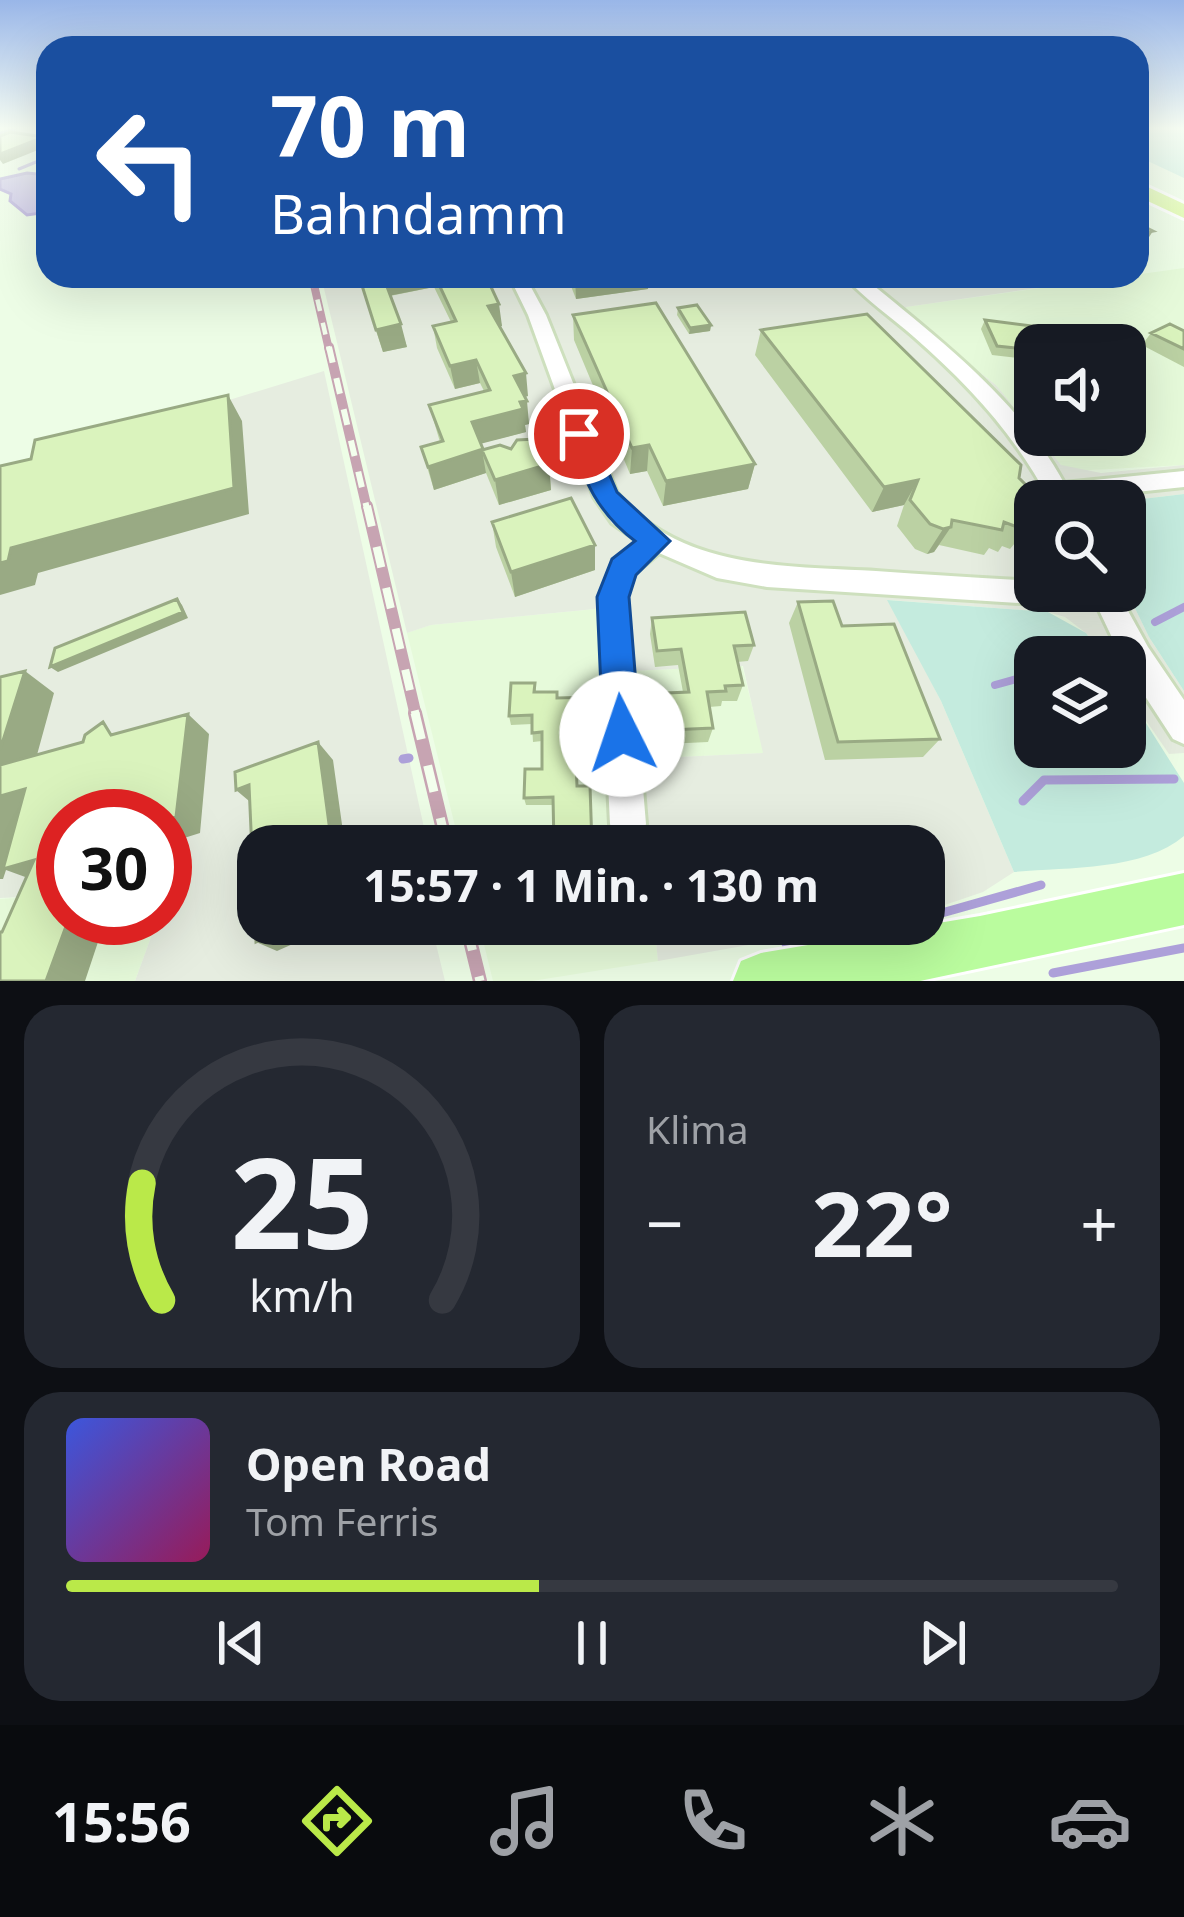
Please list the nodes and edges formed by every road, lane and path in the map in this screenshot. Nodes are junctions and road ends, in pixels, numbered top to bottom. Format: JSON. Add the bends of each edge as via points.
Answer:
{"nodes":[{"id":1,"x":1149,"y":182,"type":"edge"},
{"id":2,"x":1149,"y":194,"type":"edge"},
{"id":3,"x":1184,"y":200,"type":"edge"},
{"id":4,"x":1184,"y":212,"type":"edge"},
{"id":5,"x":522,"y":288,"type":"edge"},
{"id":6,"x":865,"y":288,"type":"edge"},
{"id":7,"x":1184,"y":479,"type":"edge"},
{"id":8,"x":1052,"y":480,"type":"edge"},
{"id":9,"x":1146,"y":484,"type":"edge"},
{"id":10,"x":656,"y":541,"type":"junction"},
{"id":11,"x":1014,"y":589,"type":"edge"},
{"id":12,"x":1113,"y":612,"type":"edge"},
{"id":13,"x":1184,"y":728,"type":"edge"},
{"id":14,"x":628,"y":824,"type":"dead end"},
{"id":15,"x":1184,"y":899,"type":"edge"},
{"id":16,"x":761,"y":981,"type":"edge"}],
"edges":[{"from":1,"to":3,"type":"highway"},
{"from":2,"to":4,"type":"highway"},
{"from":5,"to":10,"type":"street","via":[[605,497]]},
{"from":6,"to":8,"type":"street","via":[[988,398]]},
{"from":7,"to":9,"type":"street"},
{"from":10,"to":11,"type":"street","via":[[717,567],[767,576]]},
{"from":10,"to":14,"type":"street","via":[[623,568],[613,597]]},
{"from":12,"to":13,"type":"street"},
{"from":15,"to":16,"type":"main road"}]}
